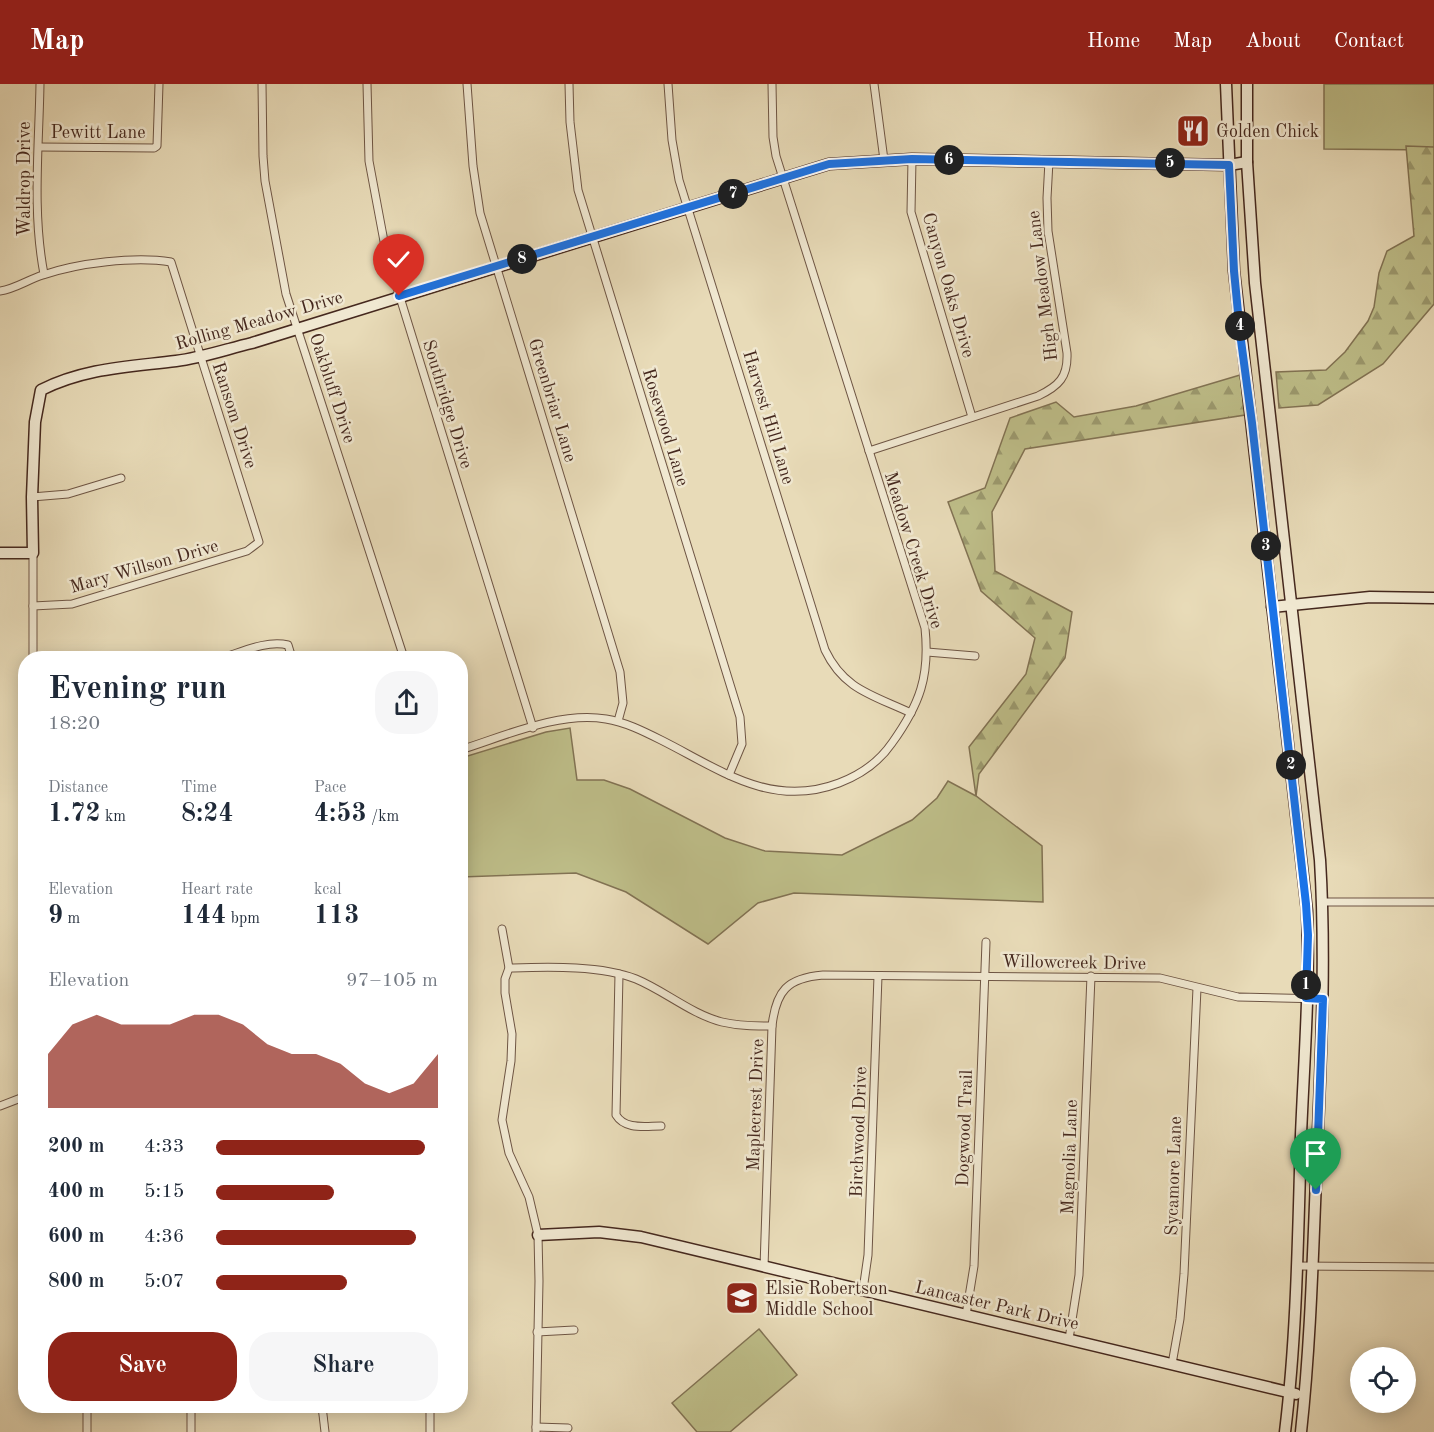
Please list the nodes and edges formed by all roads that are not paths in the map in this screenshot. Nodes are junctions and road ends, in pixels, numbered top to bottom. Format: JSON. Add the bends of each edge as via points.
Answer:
{"nodes":[{"id":1,"x":40,"y":84,"type":"edge"},
{"id":2,"x":159,"y":84,"type":"edge"},
{"id":3,"x":262,"y":84,"type":"edge"},
{"id":4,"x":367,"y":84,"type":"edge"},
{"id":5,"x":467,"y":84,"type":"edge"},
{"id":6,"x":569,"y":84,"type":"edge"},
{"id":7,"x":668,"y":84,"type":"edge"},
{"id":8,"x":772,"y":84,"type":"edge"},
{"id":9,"x":874,"y":84,"type":"edge"},
{"id":10,"x":1226,"y":84,"type":"edge"},
{"id":11,"x":1247,"y":84,"type":"edge"},
{"id":12,"x":39,"y":147,"type":"junction"},
{"id":13,"x":912,"y":159,"type":"junction"},
{"id":14,"x":884,"y":160,"type":"junction"},
{"id":15,"x":1049,"y":161,"type":"junction"},
{"id":16,"x":1247,"y":162,"type":"junction"},
{"id":17,"x":1229,"y":165,"type":"junction"},
{"id":18,"x":784,"y":179,"type":"junction"},
{"id":19,"x":689,"y":207,"type":"junction"},
{"id":20,"x":592,"y":237,"type":"junction"},
{"id":21,"x":496,"y":267,"type":"junction"},
{"id":22,"x":44,"y":274,"type":"junction"},
{"id":23,"x":0,"y":291,"type":"edge"},
{"id":24,"x":399,"y":296,"type":"junction"},
{"id":25,"x":298,"y":328,"type":"junction"},
{"id":26,"x":200,"y":356,"type":"junction"},
{"id":27,"x":972,"y":417,"type":"junction"},
{"id":28,"x":869,"y":451,"type":"junction"},
{"id":29,"x":1276,"y":465,"type":"junction"},
{"id":30,"x":1257,"y":467,"type":"junction"},
{"id":31,"x":121,"y":478,"type":"dead end"},
{"id":32,"x":32,"y":497,"type":"junction"},
{"id":33,"x":260,"y":542,"type":"joint"},
{"id":34,"x":0,"y":553,"type":"edge"},
{"id":35,"x":33,"y":553,"type":"junction"},
{"id":36,"x":1434,"y":598,"type":"edge"},
{"id":37,"x":1292,"y":604,"type":"junction"},
{"id":38,"x":33,"y":606,"type":"junction"},
{"id":39,"x":1272,"y":607,"type":"junction"},
{"id":40,"x":33,"y":651,"type":"edge"},
{"id":41,"x":245,"y":651,"type":"edge"},
{"id":42,"x":290,"y":651,"type":"edge"},
{"id":43,"x":402,"y":651,"type":"edge"},
{"id":44,"x":927,"y":652,"type":"junction"},
{"id":45,"x":975,"y":656,"type":"dead end"},
{"id":46,"x":911,"y":713,"type":"junction"},
{"id":47,"x":618,"y":721,"type":"junction"},
{"id":48,"x":533,"y":728,"type":"junction"},
{"id":49,"x":468,"y":748,"type":"edge"},
{"id":50,"x":1309,"y":758,"type":"junction"},
{"id":51,"x":1291,"y":761,"type":"junction"},
{"id":52,"x":729,"y":775,"type":"junction"},
{"id":53,"x":1323,"y":902,"type":"junction"},
{"id":54,"x":1434,"y":902,"type":"edge"},
{"id":55,"x":1306,"y":904,"type":"junction"},
{"id":56,"x":502,"y":929,"type":"dead end"},
{"id":57,"x":986,"y":942,"type":"dead end"},
{"id":58,"x":509,"y":968,"type":"junction"},
{"id":59,"x":619,"y":974,"type":"junction"},
{"id":60,"x":823,"y":975,"type":"joint"},
{"id":61,"x":878,"y":975,"type":"junction"},
{"id":62,"x":985,"y":976,"type":"junction"},
{"id":63,"x":1091,"y":976,"type":"junction"},
{"id":64,"x":1197,"y":988,"type":"junction"},
{"id":65,"x":1306,"y":998,"type":"junction"},
{"id":66,"x":1323,"y":999,"type":"junction"},
{"id":67,"x":772,"y":1026,"type":"junction"},
{"id":68,"x":18,"y":1099,"type":"edge"},
{"id":69,"x":0,"y":1106,"type":"edge"},
{"id":70,"x":661,"y":1126,"type":"dead end"},
{"id":71,"x":538,"y":1235,"type":"junction"},
{"id":72,"x":1297,"y":1266,"type":"junction"},
{"id":73,"x":1312,"y":1266,"type":"junction"},
{"id":74,"x":764,"y":1267,"type":"junction"},
{"id":75,"x":1434,"y":1268,"type":"edge"},
{"id":76,"x":863,"y":1290,"type":"junction"},
{"id":77,"x":966,"y":1315,"type":"junction"},
{"id":78,"x":574,"y":1330,"type":"dead end"},
{"id":79,"x":537,"y":1332,"type":"junction"},
{"id":80,"x":1069,"y":1339,"type":"junction"},
{"id":81,"x":1172,"y":1364,"type":"junction"},
{"id":82,"x":1289,"y":1394,"type":"junction"},
{"id":83,"x":1305,"y":1395,"type":"junction"},
{"id":84,"x":87,"y":1413,"type":"edge"},
{"id":85,"x":191,"y":1413,"type":"edge"},
{"id":86,"x":322,"y":1413,"type":"edge"},
{"id":87,"x":430,"y":1413,"type":"edge"},
{"id":88,"x":568,"y":1428,"type":"dead end"},
{"id":89,"x":536,"y":1430,"type":"edge"},
{"id":90,"x":87,"y":1432,"type":"edge"},
{"id":91,"x":190,"y":1432,"type":"edge"},
{"id":92,"x":325,"y":1432,"type":"edge"},
{"id":93,"x":430,"y":1432,"type":"edge"},
{"id":94,"x":1285,"y":1432,"type":"edge"},
{"id":95,"x":1301,"y":1432,"type":"edge"}],
"edges":[{"from":1,"to":12,"type":"street","name":"Waldrop Drive"},
{"from":2,"to":12,"type":"street","name":"Pewitt Lane","via":[[154,148]]},
{"from":3,"to":25,"type":"street","name":"Oakbluff Drive","via":[[265,181],[286,294]]},
{"from":4,"to":24,"type":"street","name":"Southridge Drive","via":[[372,178]]},
{"from":5,"to":21,"type":"street","name":"Greenbriar Lane","via":[[480,213]]},
{"from":6,"to":20,"type":"street","name":"Rosewood Lane","via":[[575,173]]},
{"from":7,"to":19,"type":"street","name":"Harvest Hill Lane","via":[[673,150]]},
{"from":8,"to":18,"type":"street","name":"Meadow Creek Drive","via":[[773,137]]},
{"from":9,"to":14,"type":"street"},
{"from":10,"to":17,"type":"main road"},
{"from":11,"to":16,"type":"main road"},
{"from":12,"to":22,"type":"street","name":"Waldrop Drive","via":[[39,248]]},
{"from":13,"to":14,"type":"main road","name":"Rolling Meadow Drive"},
{"from":13,"to":15,"type":"main road","name":"Rolling Meadow Drive"},
{"from":13,"to":27,"type":"street","name":"Canyon Oaks Drive","via":[[911,212]]},
{"from":14,"to":18,"type":"main road","name":"Rolling Meadow Drive","via":[[829,164]]},
{"from":15,"to":17,"type":"main road","name":"Rolling Meadow Drive"},
{"from":15,"to":27,"type":"street","name":"High Meadow Lane","via":[[1048,231],[1067,365],[1064,375],[1053,389],[1038,396]]},
{"from":16,"to":17,"type":"main road","name":"Rolling Meadow Drive"},
{"from":16,"to":29,"type":"main road","via":[[1255,283]]},
{"from":17,"to":30,"type":"main road","via":[[1234,271]]},
{"from":18,"to":19,"type":"main road","name":"Rolling Meadow Drive"},
{"from":18,"to":28,"type":"street","name":"Meadow Creek Drive"},
{"from":19,"to":20,"type":"main road","name":"Rolling Meadow Drive"},
{"from":19,"to":46,"type":"street","name":"Harvest Hill Lane","via":[[825,650],[842,678]]},
{"from":20,"to":21,"type":"main road","name":"Rolling Meadow Drive"},
{"from":20,"to":52,"type":"street","name":"Rosewood Lane","via":[[740,717],[742,744]]},
{"from":21,"to":24,"type":"main road","name":"Rolling Meadow Drive"},
{"from":21,"to":47,"type":"street","name":"Greenbriar Lane","via":[[620,672],[623,703]]},
{"from":22,"to":23,"type":"street"},
{"from":22,"to":26,"type":"street","name":"Ransom Drive","via":[[104,262],[171,262]]},
{"from":24,"to":25,"type":"main road","name":"Rolling Meadow Drive"},
{"from":24,"to":48,"type":"street","name":"Southridge Drive"},
{"from":25,"to":26,"type":"main road","name":"Rolling Meadow Drive"},
{"from":25,"to":43,"type":"street","name":"Oakbluff Drive"},
{"from":26,"to":32,"type":"main road","name":"Rolling Meadow Drive","via":[[105,369],[41,390],[35,422]]},
{"from":26,"to":33,"type":"street","name":"Ransom Drive"},
{"from":27,"to":28,"type":"street","name":"High Meadow Lane"},
{"from":28,"to":44,"type":"street","name":"Meadow Creek Drive","via":[[919,606]]},
{"from":29,"to":30,"type":"main road"},
{"from":29,"to":37,"type":"main road"},
{"from":30,"to":39,"type":"main road"},
{"from":31,"to":32,"type":"street","via":[[68,494]]},
{"from":32,"to":35,"type":"main road"},
{"from":33,"to":38,"type":"street","name":"Mary Willson Drive","via":[[248,551],[72,604]]},
{"from":34,"to":35,"type":"main road"},
{"from":35,"to":38,"type":"street"},
{"from":36,"to":37,"type":"main road","via":[[1370,597]]},
{"from":37,"to":39,"type":"main road"},
{"from":37,"to":50,"type":"main road"},
{"from":38,"to":40,"type":"street"},
{"from":39,"to":51,"type":"main road"},
{"from":41,"to":42,"type":"street","via":[[272,643],[288,645]]},
{"from":44,"to":45,"type":"street"},
{"from":44,"to":46,"type":"street","name":"Meadow Creek Drive","via":[[926,670]]},
{"from":46,"to":52,"type":"street","name":"Meadow Creek Drive","via":[[884,755],[852,778],[830,786],[782,792]]},
{"from":47,"to":48,"type":"street","name":"Meadow Creek Drive","via":[[579,718]]},
{"from":47,"to":52,"type":"street","name":"Meadow Creek Drive"},
{"from":48,"to":49,"type":"street","name":"Meadow Creek Drive"},
{"from":50,"to":51,"type":"main road"},
{"from":50,"to":53,"type":"main road"},
{"from":51,"to":55,"type":"main road"},
{"from":53,"to":54,"type":"street"},
{"from":53,"to":55,"type":"main road"},
{"from":53,"to":66,"type":"main road"},
{"from":55,"to":65,"type":"main road"},
{"from":56,"to":58,"type":"street"},
{"from":57,"to":62,"type":"street","name":"Dogwood Trail"},
{"from":58,"to":59,"type":"street"},
{"from":58,"to":71,"type":"street","via":[[505,993],[512,1034],[511,1061],[502,1120],[509,1153],[529,1197]]},
{"from":59,"to":67,"type":"street","via":[[720,1022]]},
{"from":59,"to":70,"type":"street","via":[[616,1115],[631,1126]]},
{"from":60,"to":61,"type":"street","name":"Willowcreek Drive"},
{"from":60,"to":67,"type":"street","name":"Maplecrest Drive","via":[[808,976],[786,987],[778,996]]},
{"from":61,"to":62,"type":"street","name":"Willowcreek Drive"},
{"from":61,"to":76,"type":"street","name":"Birchwood Drive","via":[[868,1255]]},
{"from":62,"to":63,"type":"street","name":"Willowcreek Drive"},
{"from":62,"to":77,"type":"street","name":"Dogwood Trail","via":[[974,1266]]},
{"from":63,"to":64,"type":"street","name":"Willowcreek Drive","via":[[1160,978]]},
{"from":63,"to":80,"type":"street","name":"Magnolia Lane","via":[[1079,1275]]},
{"from":64,"to":65,"type":"street","name":"Willowcreek Drive","via":[[1238,996]]},
{"from":64,"to":81,"type":"street","name":"Sycamore Lane","via":[[1183,1297]]},
{"from":65,"to":66,"type":"street","name":"Willowcreek Drive"},
{"from":65,"to":72,"type":"main road"},
{"from":66,"to":73,"type":"main road"},
{"from":67,"to":74,"type":"street","name":"Maplecrest Drive"},
{"from":68,"to":69,"type":"street"},
{"from":71,"to":74,"type":"main road","name":"Lancaster Park Drive","via":[[599,1232],[641,1237]]},
{"from":71,"to":79,"type":"street"},
{"from":72,"to":73,"type":"street"},
{"from":72,"to":82,"type":"main road"},
{"from":73,"to":75,"type":"street"},
{"from":73,"to":83,"type":"main road"},
{"from":74,"to":76,"type":"main road","name":"Lancaster Park Drive"},
{"from":76,"to":77,"type":"main road","name":"Lancaster Park Drive"},
{"from":77,"to":80,"type":"main road","name":"Lancaster Park Drive"},
{"from":78,"to":79,"type":"street"},
{"from":79,"to":89,"type":"street"},
{"from":80,"to":81,"type":"main road","name":"Lancaster Park Drive"},
{"from":81,"to":82,"type":"main road","name":"Lancaster Park Drive"},
{"from":82,"to":83,"type":"main road","name":"Lancaster Park Drive"},
{"from":82,"to":94,"type":"main road"},
{"from":83,"to":95,"type":"main road"},
{"from":84,"to":90,"type":"street"},
{"from":85,"to":91,"type":"street"},
{"from":86,"to":92,"type":"street"},
{"from":87,"to":93,"type":"street"},
{"from":88,"to":89,"type":"street"}]}
